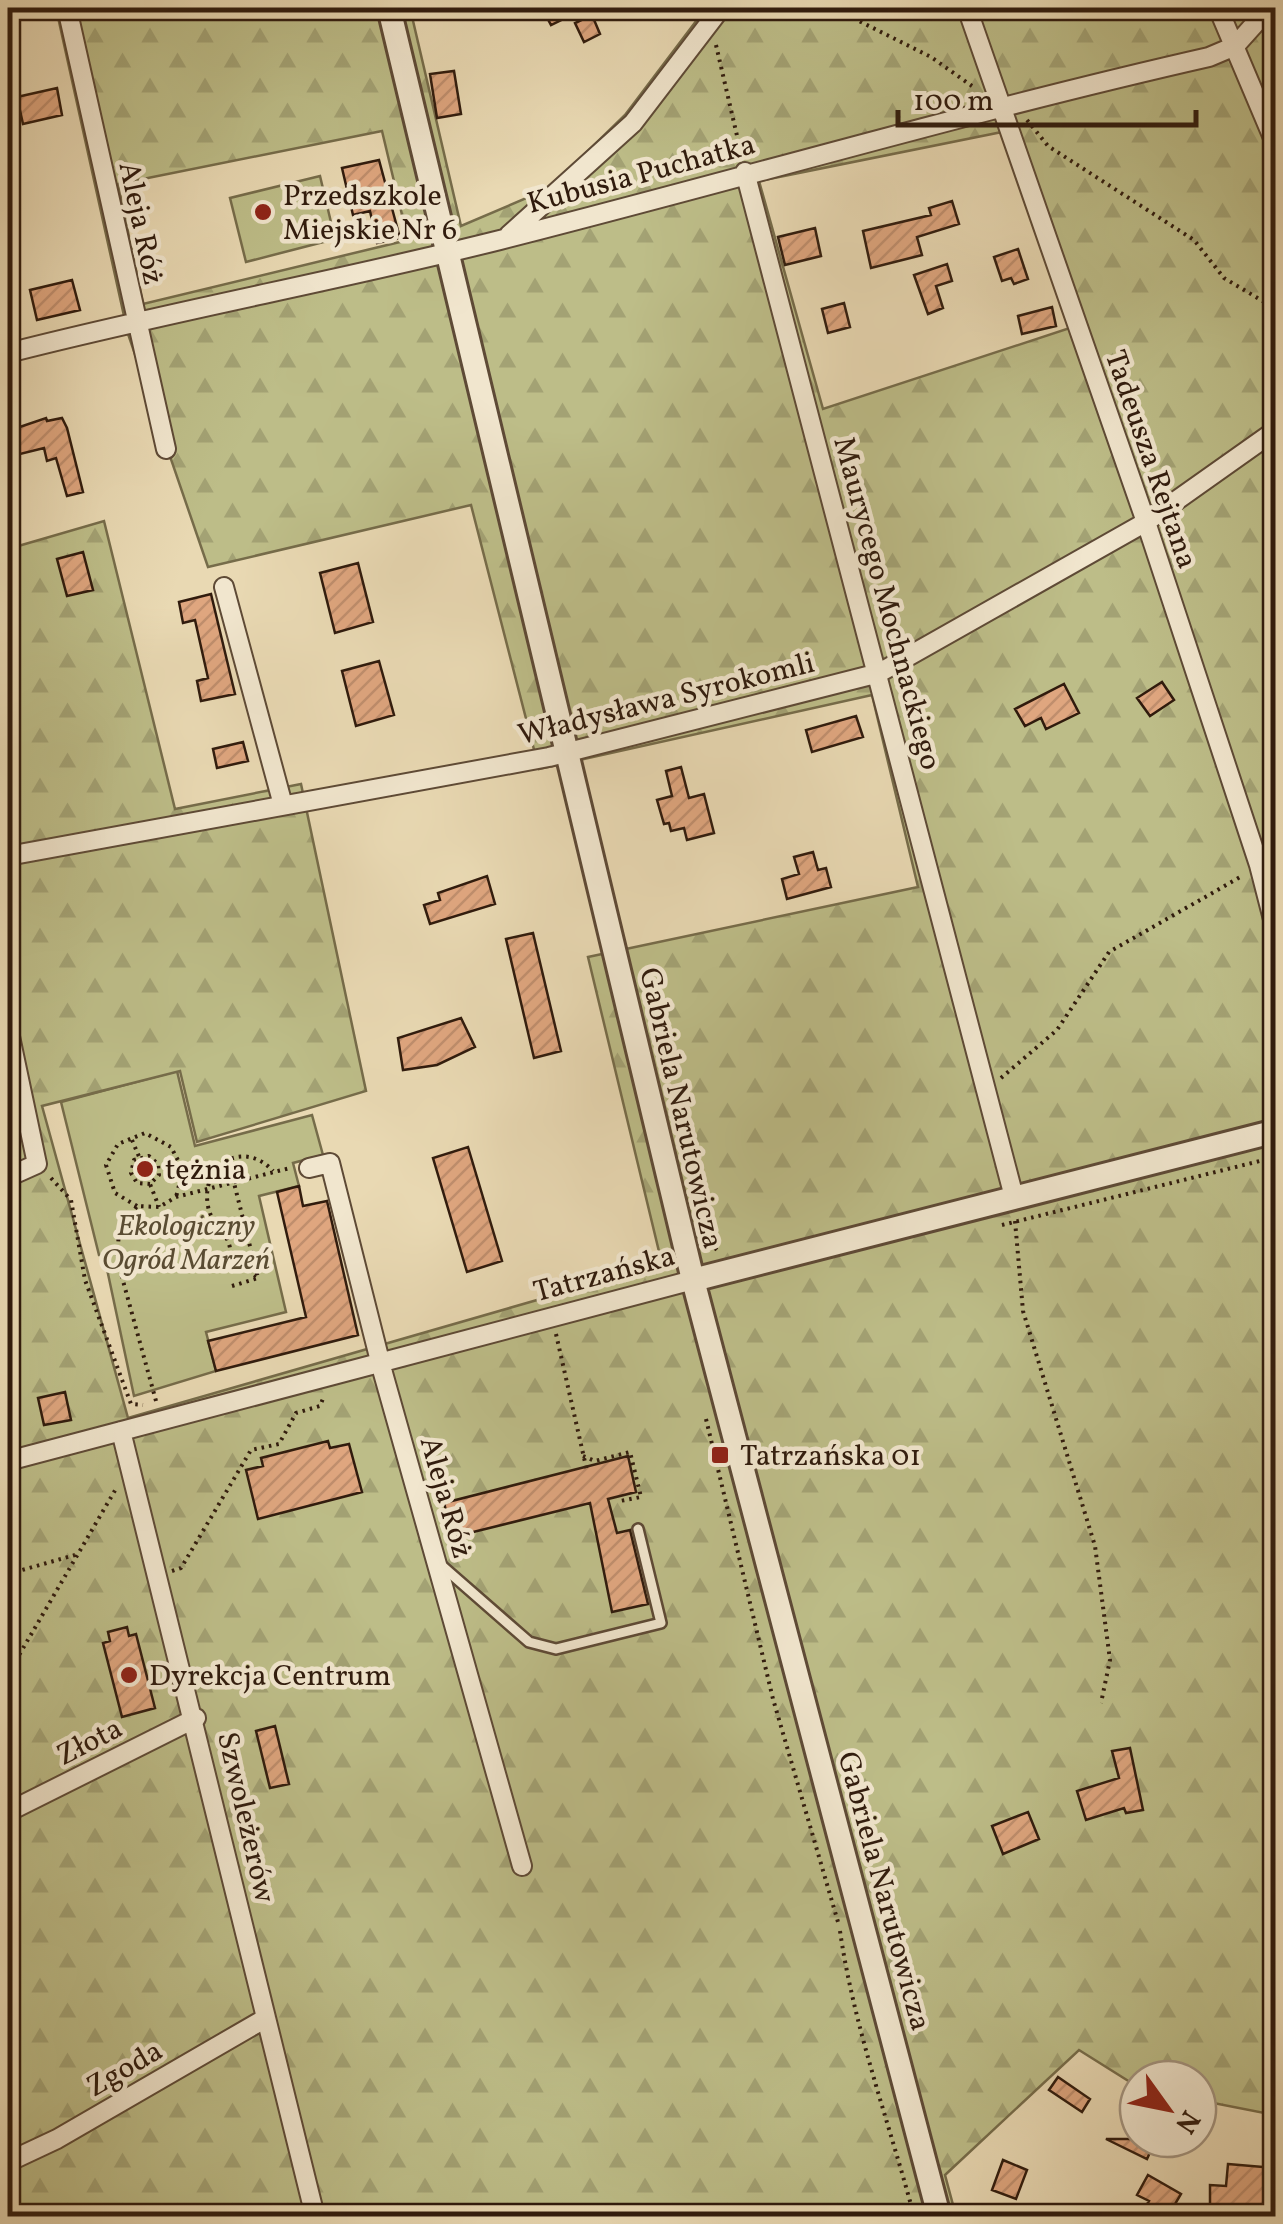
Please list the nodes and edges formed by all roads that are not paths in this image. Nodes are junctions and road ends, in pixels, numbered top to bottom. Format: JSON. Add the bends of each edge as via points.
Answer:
{"nodes":[{"id":1,"x":66,"y":8,"type":"edge"},
{"id":2,"x":389,"y":8,"type":"edge"},
{"id":3,"x":966,"y":8,"type":"edge"},
{"id":4,"x":1218,"y":8,"type":"edge"},
{"id":5,"x":1269,"y":8,"type":"edge"},
{"id":6,"x":716,"y":15,"type":"edge"},
{"id":7,"x":1236,"y":46,"type":"junction"},
{"id":8,"x":1000,"y":105,"type":"junction"},
{"id":9,"x":1276,"y":145,"type":"edge"},
{"id":10,"x":745,"y":172,"type":"junction"},
{"id":11,"x":504,"y":239,"type":"junction"},
{"id":12,"x":447,"y":253,"type":"junction"},
{"id":13,"x":135,"y":320,"type":"junction"},
{"id":14,"x":8,"y":353,"type":"edge"},
{"id":15,"x":1276,"y":430,"type":"edge"},
{"id":16,"x":166,"y":450,"type":"dead end"},
{"id":17,"x":1146,"y":522,"type":"junction"},
{"id":18,"x":224,"y":587,"type":"dead end"},
{"id":19,"x":879,"y":673,"type":"junction"},
{"id":20,"x":566,"y":753,"type":"junction"},
{"id":21,"x":282,"y":806,"type":"junction"},
{"id":22,"x":1276,"y":852,"type":"edge"},
{"id":23,"x":8,"y":856,"type":"edge"},
{"id":24,"x":1258,"y":865,"type":"junction"},
{"id":25,"x":1276,"y":931,"type":"edge"},
{"id":26,"x":8,"y":1027,"type":"edge"},
{"id":27,"x":1276,"y":1131,"type":"edge"},
{"id":28,"x":301,"y":1168,"type":"road end"},
{"id":29,"x":8,"y":1176,"type":"edge"},
{"id":30,"x":1014,"y":1197,"type":"junction"},
{"id":31,"x":692,"y":1280,"type":"junction"},
{"id":32,"x":381,"y":1364,"type":"junction"},
{"id":33,"x":121,"y":1430,"type":"junction"},
{"id":34,"x":8,"y":1462,"type":"edge"},
{"id":35,"x":638,"y":1530,"type":"dead end"},
{"id":36,"x":436,"y":1561,"type":"junction"},
{"id":37,"x":196,"y":1718,"type":"junction"},
{"id":38,"x":8,"y":1812,"type":"edge"},
{"id":39,"x":522,"y":1866,"type":"dead end"},
{"id":40,"x":266,"y":2018,"type":"junction"},
{"id":41,"x":8,"y":2162,"type":"edge"},
{"id":42,"x":315,"y":2216,"type":"edge"},
{"id":43,"x":939,"y":2216,"type":"edge"}],
"edges":[{"from":1,"to":13,"type":"street","name":"Aleja Róż"},
{"from":2,"to":12,"type":"street","name":"Gabriela Narutowicza"},
{"from":3,"to":8,"type":"street","name":"Tadeusza Rejtana"},
{"from":4,"to":7,"type":"street"},
{"from":5,"to":7,"type":"street","name":"Kubusia Puchatka"},
{"from":6,"to":11,"type":"street","via":[[633,124]]},
{"from":7,"to":8,"type":"street","name":"Kubusia Puchatka","via":[[1209,58]]},
{"from":7,"to":9,"type":"street"},
{"from":8,"to":10,"type":"street","name":"Kubusia Puchatka"},
{"from":8,"to":17,"type":"street","name":"Tadeusza Rejtana"},
{"from":10,"to":11,"type":"street","name":"Kubusia Puchatka"},
{"from":10,"to":19,"type":"street","name":"Maurycego Mochnackiego"},
{"from":11,"to":12,"type":"street","name":"Kubusia Puchatka"},
{"from":12,"to":13,"type":"street","name":"Kubusia Puchatka"},
{"from":12,"to":20,"type":"street","name":"Gabriela Narutowicza"},
{"from":13,"to":14,"type":"street","name":"Kubusia Puchatka"},
{"from":13,"to":16,"type":"street","name":"Aleja Róż"},
{"from":15,"to":17,"type":"street","name":"Władysława Syrokomli"},
{"from":17,"to":19,"type":"street","name":"Władysława Syrokomli"},
{"from":17,"to":24,"type":"street","name":"Tadeusza Rejtana"},
{"from":18,"to":21,"type":"street"},
{"from":19,"to":20,"type":"street","name":"Władysława Syrokomli"},
{"from":19,"to":30,"type":"street","name":"Maurycego Mochnackiego"},
{"from":20,"to":21,"type":"street","name":"Władysława Syrokomli"},
{"from":20,"to":31,"type":"street","name":"Gabriela Narutowicza"},
{"from":21,"to":23,"type":"street","name":"Władysława Syrokomli"},
{"from":22,"to":24,"type":"street"},
{"from":24,"to":25,"type":"street","name":"Tadeusza Rejtana"},
{"from":26,"to":29,"type":"street","via":[[37,1164]]},
{"from":27,"to":30,"type":"street","name":"Tatrzańska"},
{"from":28,"to":32,"type":"street","name":"Aleja Róż","via":[[330,1163]]},
{"from":30,"to":31,"type":"street","name":"Tatrzańska"},
{"from":31,"to":32,"type":"street","name":"Tatrzańska"},
{"from":31,"to":43,"type":"street","name":"Gabriela Narutowicza"},
{"from":32,"to":33,"type":"street","name":"Tatrzańska"},
{"from":32,"to":36,"type":"street","name":"Aleja Róż"},
{"from":33,"to":34,"type":"street","name":"Tatrzańska"},
{"from":33,"to":37,"type":"street","name":"Szwoleżerów"},
{"from":35,"to":36,"type":"lane","via":[[662,1623],[556,1649],[530,1642]]},
{"from":36,"to":39,"type":"street","name":"Aleja Róż"},
{"from":37,"to":38,"type":"street","name":"Złota"},
{"from":37,"to":40,"type":"street","name":"Szwoleżerów"},
{"from":40,"to":41,"type":"street","name":"Zgoda"},
{"from":40,"to":42,"type":"street","name":"Szwoleżerów"}]}
